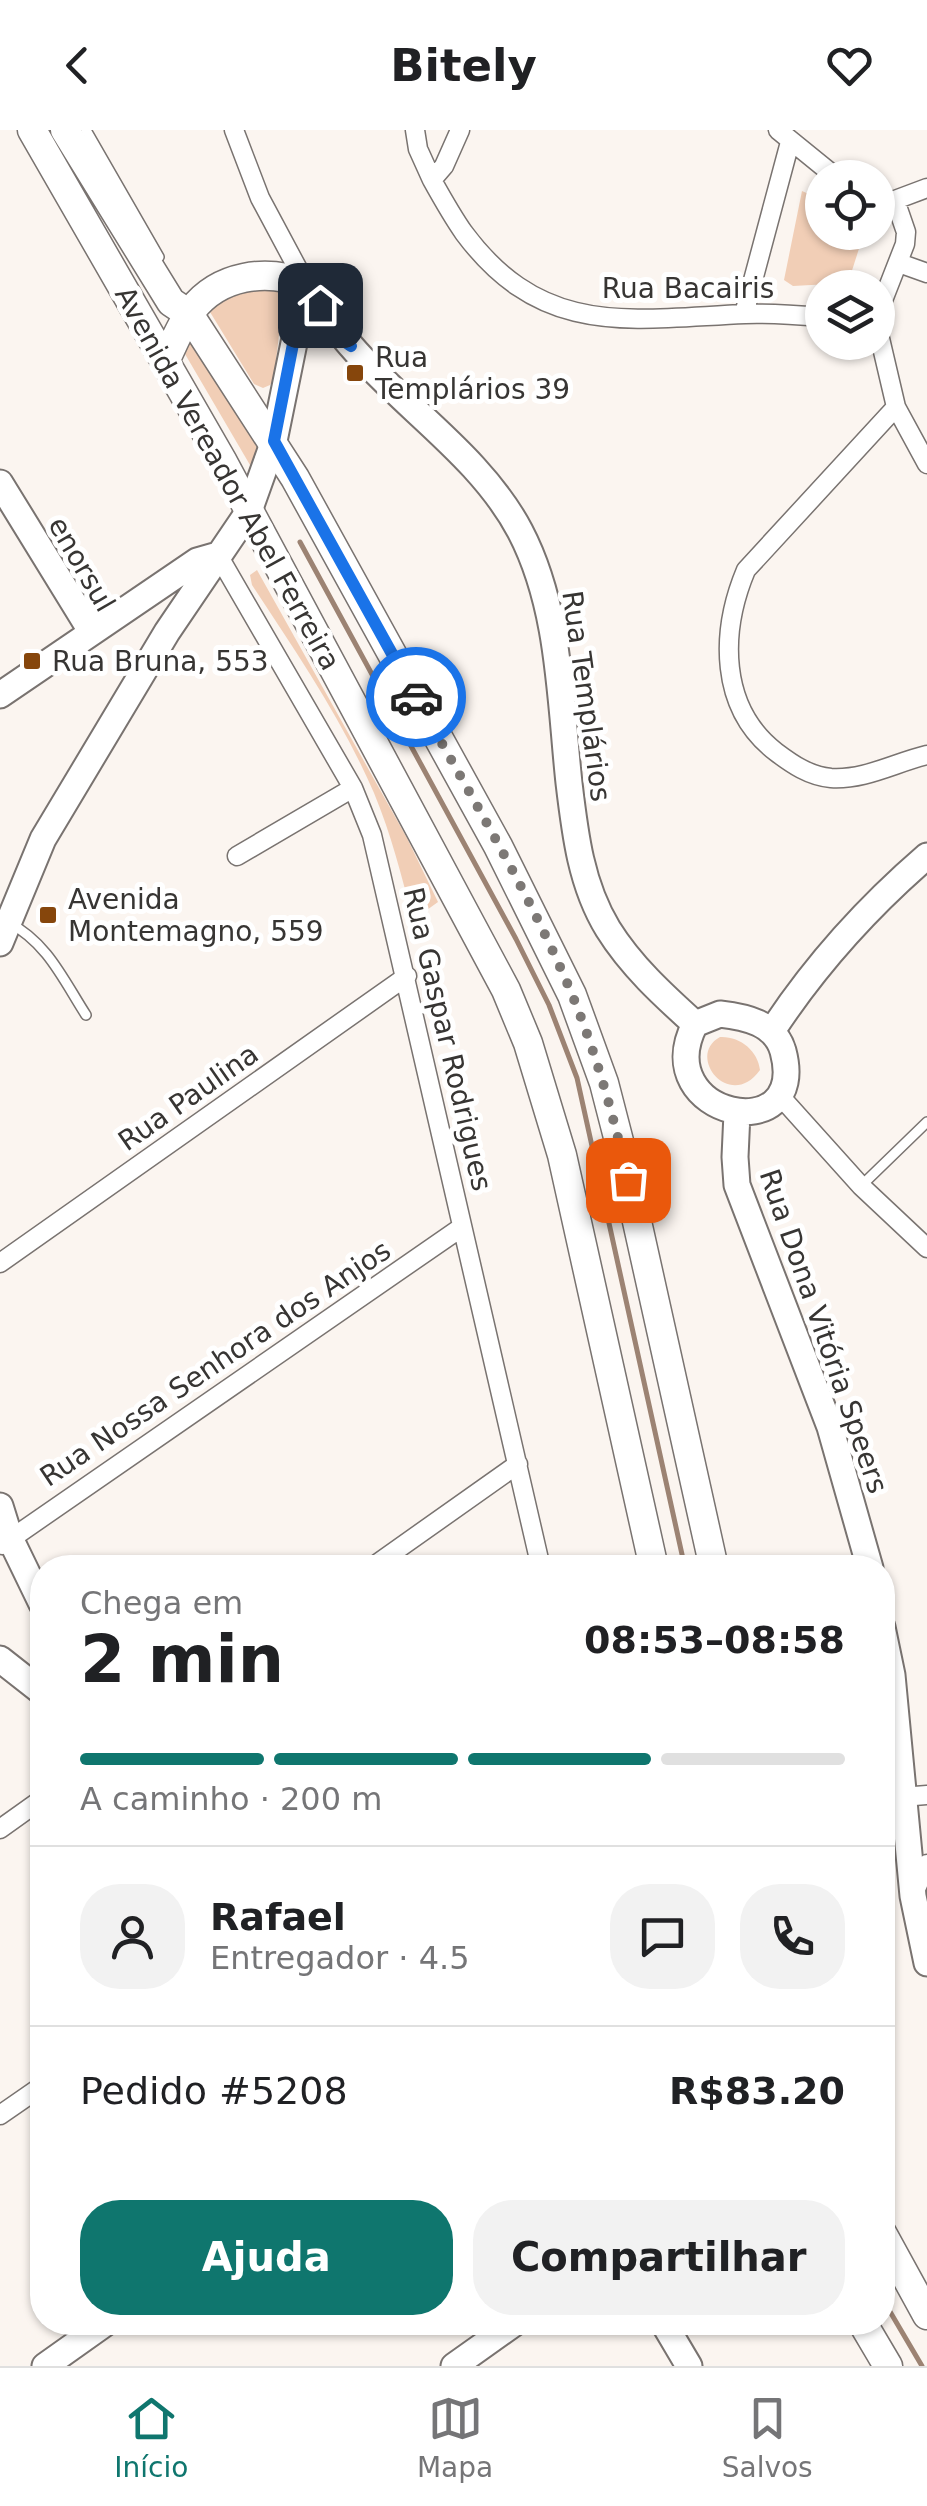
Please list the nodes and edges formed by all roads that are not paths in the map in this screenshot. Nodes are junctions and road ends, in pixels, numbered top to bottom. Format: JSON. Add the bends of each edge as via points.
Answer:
{"nodes":[{"id":1,"x":32,"y":130,"type":"edge"},
{"id":2,"x":65,"y":130,"type":"edge"},
{"id":3,"x":86,"y":130,"type":"edge"},
{"id":4,"x":234,"y":130,"type":"edge"},
{"id":5,"x":415,"y":130,"type":"edge"},
{"id":6,"x":460,"y":130,"type":"edge"},
{"id":7,"x":784,"y":136,"type":"edge"},
{"id":8,"x":814,"y":160,"type":"edge"},
{"id":9,"x":432,"y":180,"type":"junction"},
{"id":10,"x":927,"y":188,"type":"edge"},
{"id":11,"x":895,"y":195,"type":"edge"},
{"id":12,"x":895,"y":213,"type":"edge"},
{"id":13,"x":161,"y":260,"type":"dead end"},
{"id":14,"x":900,"y":264,"type":"junction"},
{"id":15,"x":927,"y":273,"type":"edge"},
{"id":16,"x":895,"y":275,"type":"edge"},
{"id":17,"x":306,"y":284,"type":"junction"},
{"id":18,"x":192,"y":305,"type":"junction"},
{"id":19,"x":744,"y":314,"type":"junction"},
{"id":20,"x":805,"y":316,"type":"edge"},
{"id":21,"x":293,"y":344,"type":"junction"},
{"id":22,"x":351,"y":346,"type":"junction"},
{"id":23,"x":166,"y":359,"type":"junction"},
{"id":24,"x":885,"y":360,"type":"edge"},
{"id":25,"x":896,"y":407,"type":"junction"},
{"id":26,"x":274,"y":441,"type":"junction"},
{"id":27,"x":224,"y":462,"type":"junction"},
{"id":28,"x":927,"y":464,"type":"edge"},
{"id":29,"x":260,"y":478,"type":"junction"},
{"id":30,"x":0,"y":483,"type":"edge"},
{"id":31,"x":249,"y":511,"type":"junction"},
{"id":32,"x":218,"y":555,"type":"junction"},
{"id":33,"x":172,"y":578,"type":"junction"},
{"id":34,"x":191,"y":596,"type":"junction"},
{"id":35,"x":130,"y":606,"type":"junction"},
{"id":36,"x":91,"y":632,"type":"junction"},
{"id":37,"x":168,"y":632,"type":"junction"},
{"id":38,"x":0,"y":695,"type":"edge"},
{"id":39,"x":927,"y":756,"type":"edge"},
{"id":40,"x":353,"y":788,"type":"junction"},
{"id":41,"x":237,"y":856,"type":"dead end"},
{"id":42,"x":927,"y":856,"type":"edge"},
{"id":43,"x":3,"y":933,"type":"edge"},
{"id":44,"x":407,"y":976,"type":"junction"},
{"id":45,"x":86,"y":1015,"type":"dead end"},
{"id":46,"x":695,"y":1024,"type":"junction"},
{"id":47,"x":772,"y":1031,"type":"junction"},
{"id":48,"x":781,"y":1097,"type":"junction"},
{"id":49,"x":737,"y":1112,"type":"junction"},
{"id":50,"x":927,"y":1122,"type":"edge"},
{"id":51,"x":861,"y":1186,"type":"junction"},
{"id":52,"x":462,"y":1228,"type":"junction"},
{"id":53,"x":927,"y":1248,"type":"edge"},
{"id":54,"x":0,"y":1263,"type":"edge"},
{"id":55,"x":518,"y":1464,"type":"junction"},
{"id":56,"x":0,"y":1506,"type":"edge"},
{"id":57,"x":5,"y":1542,"type":"edge"},
{"id":58,"x":388,"y":1555,"type":"edge"},
{"id":59,"x":538,"y":1555,"type":"edge"},
{"id":60,"x":651,"y":1555,"type":"edge"},
{"id":61,"x":711,"y":1555,"type":"edge"},
{"id":62,"x":866,"y":1555,"type":"edge"},
{"id":63,"x":30,"y":1584,"type":"edge"},
{"id":64,"x":0,"y":1660,"type":"edge"},
{"id":65,"x":30,"y":1683,"type":"edge"},
{"id":66,"x":895,"y":1691,"type":"edge"},
{"id":67,"x":915,"y":1796,"type":"edge"},
{"id":68,"x":30,"y":1808,"type":"edge"},
{"id":69,"x":0,"y":1829,"type":"edge"},
{"id":70,"x":927,"y":1864,"type":"edge"},
{"id":71,"x":913,"y":1896,"type":"junction"},
{"id":72,"x":927,"y":1963,"type":"edge"},
{"id":73,"x":30,"y":2094,"type":"edge"},
{"id":74,"x":0,"y":2115,"type":"edge"},
{"id":75,"x":895,"y":2257,"type":"edge"},
{"id":76,"x":927,"y":2315,"type":"edge"},
{"id":77,"x":89,"y":2335,"type":"edge"},
{"id":78,"x":504,"y":2335,"type":"edge"},
{"id":79,"x":671,"y":2335,"type":"edge"},
{"id":80,"x":870,"y":2335,"type":"edge"},
{"id":81,"x":484,"y":2358,"type":"edge"},
{"id":82,"x":45,"y":2366,"type":"edge"},
{"id":83,"x":454,"y":2366,"type":"edge"},
{"id":84,"x":689,"y":2366,"type":"edge"},
{"id":85,"x":888,"y":2366,"type":"edge"}],
"edges":[{"from":1,"to":23,"type":"main road","name":"Avenida Vereador Abel Ferreira"},
{"from":2,"to":18,"type":"main road","name":"Avenida Vereador Abel Ferreira","via":[[172,302]]},
{"from":3,"to":13,"type":"lane"},
{"from":4,"to":17,"type":"street","via":[[260,198]]},
{"from":5,"to":9,"type":"street","name":"Rua Bacairis"},
{"from":6,"to":9,"type":"street"},
{"from":7,"to":8,"type":"street"},
{"from":7,"to":19,"type":"street"},
{"from":9,"to":19,"type":"street","name":"Rua Bacairis","via":[[486,258],[544,301],[606,320]]},
{"from":10,"to":11,"type":"street"},
{"from":12,"to":14,"type":"street","via":[[906,232]]},
{"from":14,"to":15,"type":"street"},
{"from":14,"to":16,"type":"street"},
{"from":17,"to":18,"type":"main road","via":[[281,276],[242,278]]},
{"from":17,"to":21,"type":"street"},
{"from":17,"to":22,"type":"street","name":"Rua Templários"},
{"from":18,"to":23,"type":"main road"},
{"from":18,"to":26,"type":"main road","name":"Avenida Vereador Abel Ferreira"},
{"from":19,"to":20,"type":"street","name":"Rua Bacairis"},
{"from":21,"to":22,"type":"street","via":[[326,330]]},
{"from":21,"to":26,"type":"street"},
{"from":22,"to":46,"type":"street","name":"Rua Templários","via":[[478,473],[519,528],[554,638],[582,871],[632,964]]},
{"from":23,"to":27,"type":"main road","name":"Avenida Vereador Abel Ferreira"},
{"from":24,"to":25,"type":"street"},
{"from":25,"to":28,"type":"street"},
{"from":25,"to":39,"type":"street","via":[[746,570],[731,615],[728,666],[741,713],[766,744],[815,775],[858,778]]},
{"from":26,"to":29,"type":"street"},
{"from":26,"to":61,"type":"main road","name":"Avenida Vereador Abel Ferreira","via":[[498,846],[572,995],[620,1145]]},
{"from":27,"to":29,"type":"main road","via":[[247,480]]},
{"from":27,"to":31,"type":"main road","name":"Avenida Vereador Abel Ferreira"},
{"from":29,"to":31,"type":"street"},
{"from":30,"to":36,"type":"street","name":"enorsul"},
{"from":31,"to":32,"type":"street"},
{"from":31,"to":60,"type":"main road","name":"Avenida Vereador Abel Ferreira","via":[[465,910],[528,1043],[562,1155]]},
{"from":32,"to":33,"type":"street"},
{"from":32,"to":34,"type":"street"},
{"from":32,"to":40,"type":"street","name":"Rua Gaspar Rodrigues"},
{"from":33,"to":34,"type":"street"},
{"from":33,"to":35,"type":"street"},
{"from":34,"to":37,"type":"street"},
{"from":35,"to":36,"type":"street"},
{"from":35,"to":37,"type":"street","via":[[156,608]]},
{"from":36,"to":38,"type":"street","name":"enorsul"},
{"from":37,"to":43,"type":"street","via":[[44,839]]},
{"from":40,"to":41,"type":"street"},
{"from":40,"to":44,"type":"street","name":"Rua Gaspar Rodrigues","via":[[372,835]]},
{"from":42,"to":47,"type":"street","via":[[801,987]]},
{"from":43,"to":45,"type":"lane","via":[[29,933]]},
{"from":44,"to":52,"type":"street","name":"Rua Gaspar Rodrigues"},
{"from":44,"to":54,"type":"street","name":"Rua Paulina"},
{"from":46,"to":47,"type":"street","via":[[720,1014]]},
{"from":46,"to":49,"type":"street","via":[[684,1055],[692,1083],[718,1106]]},
{"from":47,"to":48,"type":"street","via":[[785,1062]]},
{"from":48,"to":49,"type":"street","via":[[764,1109]]},
{"from":48,"to":51,"type":"street"},
{"from":49,"to":62,"type":"street","name":"Rua Dona Vitória Speers","via":[[737,1184],[830,1428]]},
{"from":50,"to":51,"type":"lane"},
{"from":51,"to":53,"type":"street"},
{"from":52,"to":55,"type":"street","name":"Rua Gaspar Rodrigues"},
{"from":52,"to":57,"type":"street","name":"Rua Nossa Senhora dos Anjos"},
{"from":55,"to":58,"type":"street"},
{"from":55,"to":59,"type":"street","name":"Rua Gaspar Rodrigues"},
{"from":56,"to":57,"type":"street"},
{"from":57,"to":63,"type":"street"},
{"from":64,"to":65,"type":"street"},
{"from":66,"to":67,"type":"street"},
{"from":67,"to":71,"type":"street"},
{"from":68,"to":69,"type":"street"},
{"from":70,"to":71,"type":"street"},
{"from":71,"to":72,"type":"street"},
{"from":73,"to":74,"type":"street"},
{"from":75,"to":76,"type":"main road"},
{"from":77,"to":82,"type":"street"},
{"from":78,"to":81,"type":"street"},
{"from":79,"to":84,"type":"street"},
{"from":80,"to":85,"type":"main road"},
{"from":81,"to":83,"type":"street"}]}
